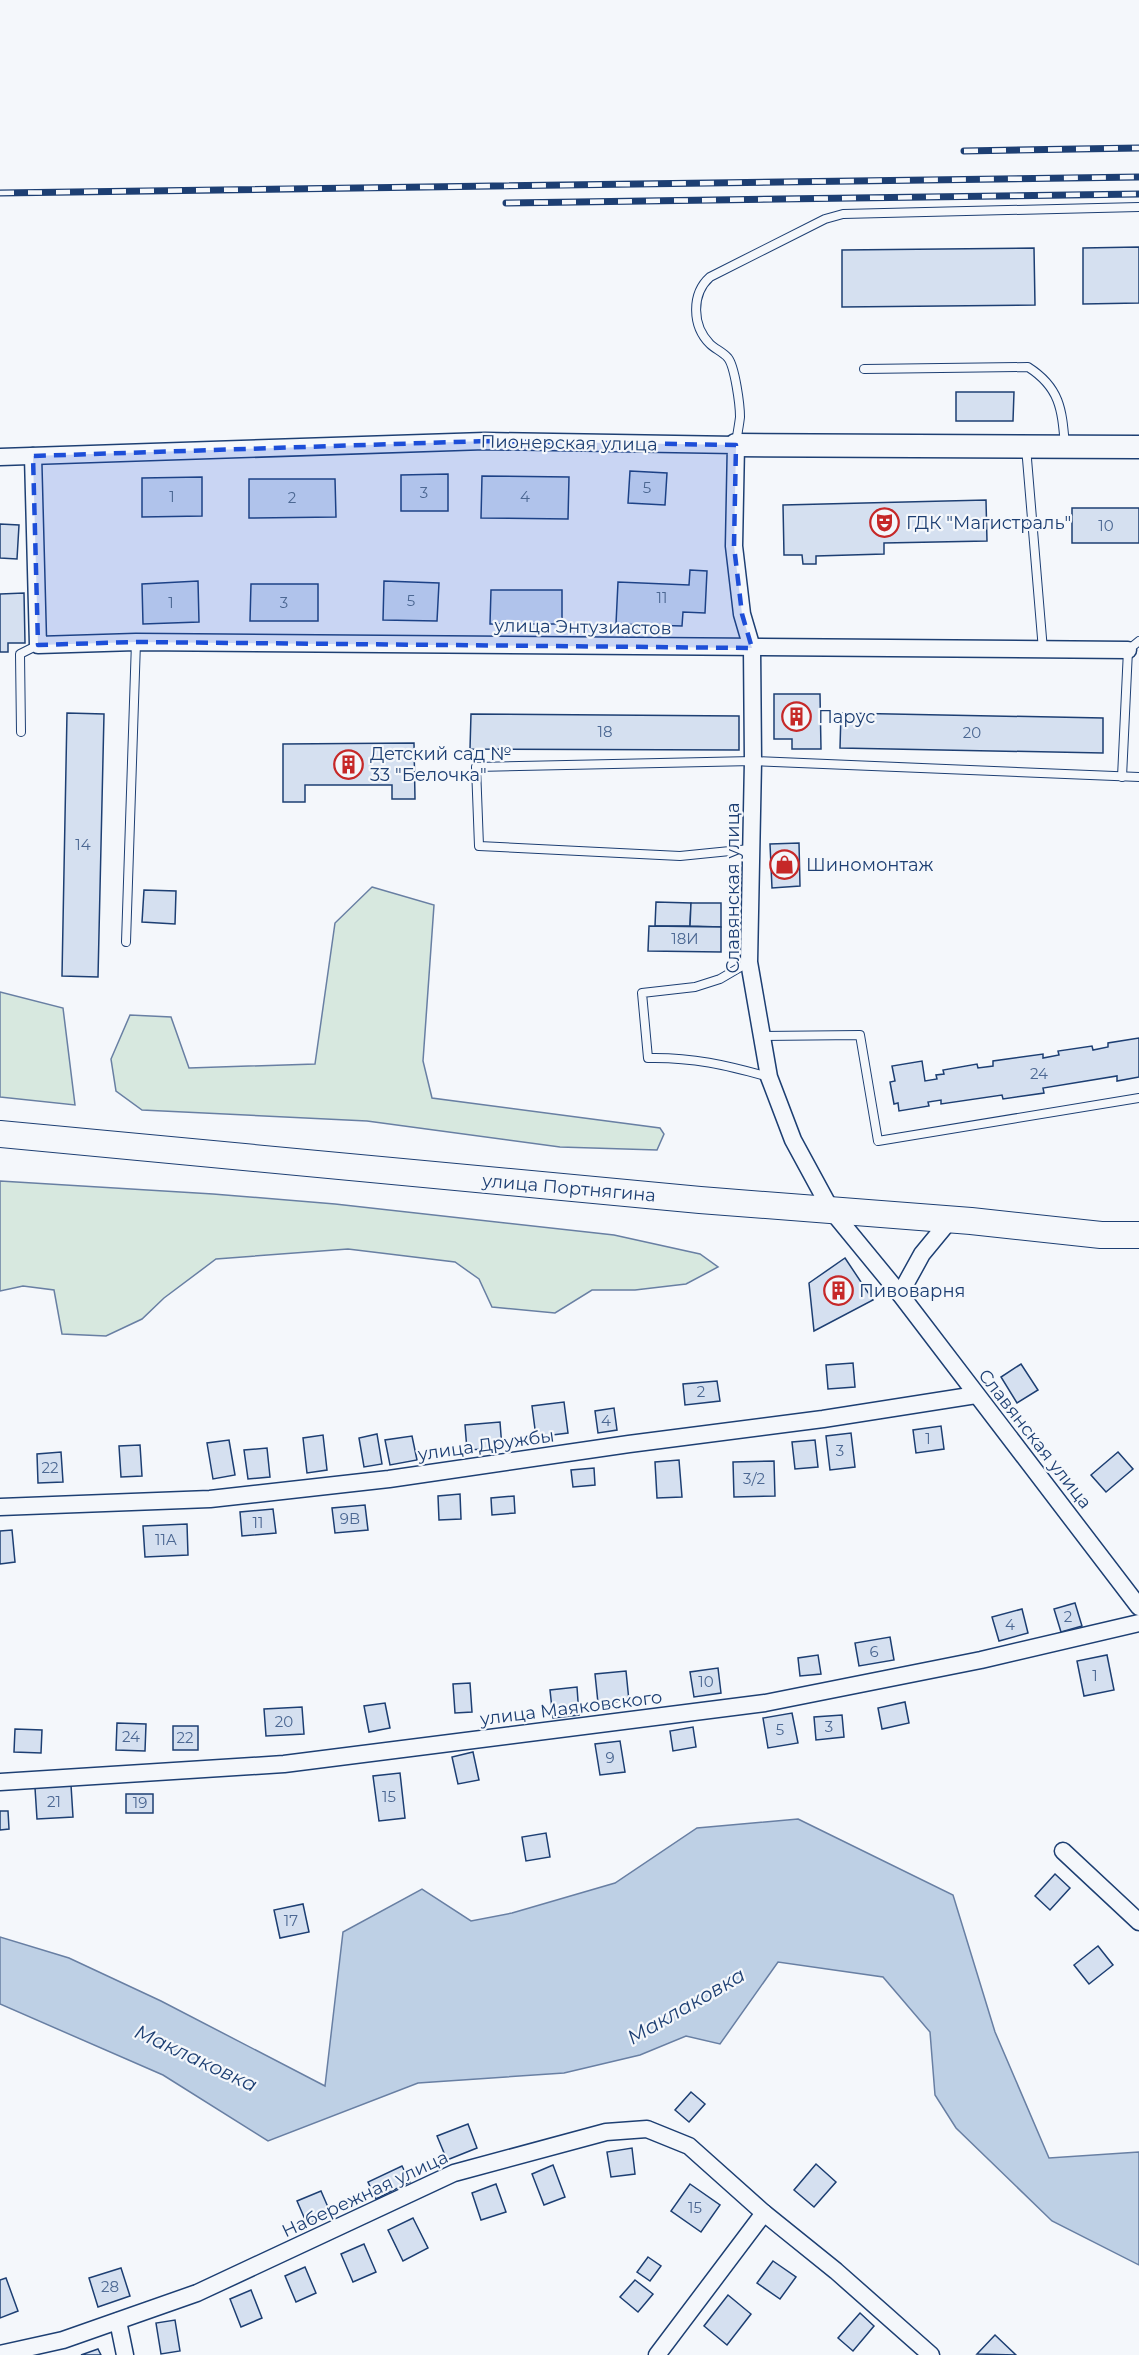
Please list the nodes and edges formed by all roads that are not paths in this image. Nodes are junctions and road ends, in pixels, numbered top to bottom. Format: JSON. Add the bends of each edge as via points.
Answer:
{"nodes":[{"id":1,"x":1139,"y":207,"type":"edge"},
{"id":2,"x":864,"y":369,"type":"dead end"},
{"id":3,"x":736,"y":445,"type":"junction"},
{"id":4,"x":1026,"y":447,"type":"junction"},
{"id":5,"x":1065,"y":447,"type":"junction"},
{"id":6,"x":1139,"y":447,"type":"edge"},
{"id":7,"x":33,"y":456,"type":"junction"},
{"id":8,"x":0,"y":457,"type":"edge"},
{"id":9,"x":136,"y":642,"type":"junction"},
{"id":10,"x":38,"y":645,"type":"junction"},
{"id":11,"x":1133,"y":646,"type":"edge"},
{"id":12,"x":752,"y":648,"type":"junction"},
{"id":13,"x":1043,"y":650,"type":"junction"},
{"id":14,"x":21,"y":732,"type":"dead end"},
{"id":15,"x":753,"y":762,"type":"junction"},
{"id":16,"x":1122,"y":777,"type":"junction"},
{"id":17,"x":1139,"y":777,"type":"edge"},
{"id":18,"x":750,"y":849,"type":"junction"},
{"id":19,"x":126,"y":942,"type":"dead end"},
{"id":20,"x":749,"y":962,"type":"junction"},
{"id":21,"x":762,"y":1036,"type":"junction"},
{"id":22,"x":769,"y":1077,"type":"junction"},
{"id":23,"x":1139,"y":1098,"type":"edge"},
{"id":24,"x":0,"y":1134,"type":"edge"},
{"id":25,"x":831,"y":1210,"type":"junction"},
{"id":26,"x":950,"y":1220,"type":"junction"},
{"id":27,"x":1139,"y":1235,"type":"edge"},
{"id":28,"x":900,"y":1294,"type":"junction"},
{"id":29,"x":976,"y":1395,"type":"junction"},
{"id":30,"x":0,"y":1507,"type":"edge"},
{"id":31,"x":1139,"y":1607,"type":"edge"},
{"id":32,"x":1139,"y":1623,"type":"edge"},
{"id":33,"x":0,"y":1782,"type":"edge"},
{"id":34,"x":1063,"y":1851,"type":"dead end"},
{"id":35,"x":1139,"y":1922,"type":"edge"},
{"id":36,"x":765,"y":2213,"type":"junction"},
{"id":37,"x":118,"y":2321,"type":"junction"},
{"id":38,"x":0,"y":2354,"type":"edge"},
{"id":39,"x":125,"y":2355,"type":"edge"},
{"id":40,"x":657,"y":2355,"type":"edge"},
{"id":41,"x":931,"y":2355,"type":"edge"}],
"edges":[{"from":1,"to":3,"type":"lane","via":[[843,214],[825,219],[710,277],[699,291],[696,315],[702,334],[728,358],[731,367],[740,417]]},
{"from":2,"to":5,"type":"lane","via":[[1028,367],[1049,384],[1056,396]]},
{"from":3,"to":4,"type":"street","name":"Пионерская улица"},
{"from":3,"to":7,"type":"street","name":"Пионерская улица","via":[[485,441]]},
{"from":3,"to":12,"type":"street","name":"Славянская улица","via":[[734,546],[741,614]]},
{"from":4,"to":5,"type":"street","name":"Пионерская улица"},
{"from":4,"to":13,"type":"lane"},
{"from":5,"to":6,"type":"street","name":"Пионерская улица"},
{"from":7,"to":8,"type":"street","name":"Пионерская улица"},
{"from":7,"to":10,"type":"street"},
{"from":9,"to":10,"type":"street","name":"улица Энтузиастов"},
{"from":9,"to":12,"type":"street","name":"улица Энтузиастов"},
{"from":9,"to":19,"type":"lane"},
{"from":10,"to":14,"type":"lane","via":[[21,654]]},
{"from":11,"to":13,"type":"street","name":"улица Энтузиастов"},
{"from":11,"to":16,"type":"lane"},
{"from":12,"to":13,"type":"street","name":"улица Энтузиастов"},
{"from":12,"to":15,"type":"street","name":"Славянская улица"},
{"from":15,"to":16,"type":"lane"},
{"from":15,"to":18,"type":"street","name":"Славянская улица"},
{"from":15,"to":18,"type":"lane","via":[[476,767],[479,846],[680,856]]},
{"from":16,"to":17,"type":"lane"},
{"from":18,"to":20,"type":"street","name":"Славянская улица"},
{"from":20,"to":21,"type":"street","name":"Славянская улица"},
{"from":20,"to":22,"type":"lane","via":[[720,979],[695,987],[642,993],[648,1058],[681,1057]]},
{"from":21,"to":22,"type":"street","name":"Славянская улица"},
{"from":21,"to":23,"type":"lane","via":[[860,1035],[878,1141]]},
{"from":22,"to":25,"type":"street","name":"Славянская улица","via":[[793,1140]]},
{"from":24,"to":25,"type":"main road","name":"улица Портнягина"},
{"from":25,"to":26,"type":"main road","name":"улица Портнягина"},
{"from":25,"to":28,"type":"street","name":"Славянская улица"},
{"from":26,"to":27,"type":"main road","name":"улица Портнягина","via":[[1101,1235]]},
{"from":26,"to":28,"type":"street","via":[[922,1254]]},
{"from":28,"to":29,"type":"street","name":"Славянская улица"},
{"from":29,"to":30,"type":"street","name":"улица Дружбы","via":[[389,1479],[210,1499]]},
{"from":29,"to":31,"type":"street","name":"Славянская улица"},
{"from":32,"to":33,"type":"street","name":"улица Маяковского","via":[[981,1660],[765,1703],[284,1764]]},
{"from":34,"to":35,"type":"street"},
{"from":36,"to":37,"type":"street","name":"Набережная улица","via":[[689,2146],[648,2129],[606,2132],[454,2173],[197,2294]]},
{"from":36,"to":40,"type":"street"},
{"from":36,"to":41,"type":"street","name":"Набережная улица"},
{"from":37,"to":38,"type":"street","name":"Набережная улица","via":[[63,2340]]},
{"from":37,"to":39,"type":"street"}]}
